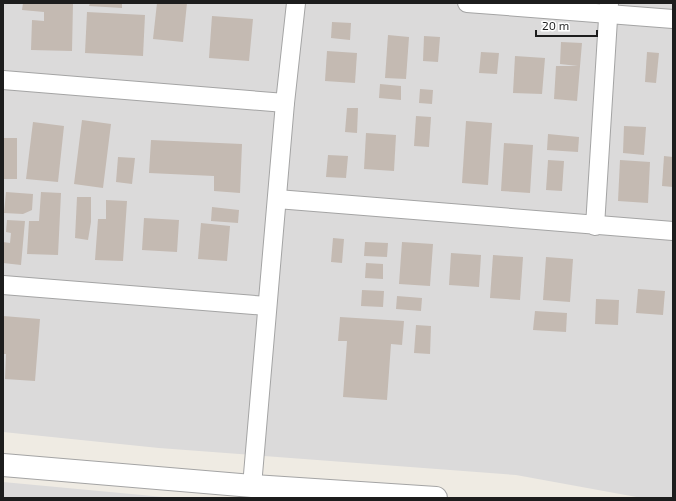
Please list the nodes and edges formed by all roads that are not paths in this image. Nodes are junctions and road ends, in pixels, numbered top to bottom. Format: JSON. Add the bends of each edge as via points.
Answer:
{"nodes":[{"id":1,"x":296,"y":3,"type":"edge"},
{"id":2,"x":467,"y":3,"type":"edge"},
{"id":3,"x":608,"y":9,"type":"edge"},
{"id":4,"x":673,"y":19,"type":"edge"},
{"id":5,"x":3,"y":80,"type":"edge"},
{"id":6,"x":285,"y":103,"type":"junction"},
{"id":7,"x":278,"y":199,"type":"junction"},
{"id":8,"x":595,"y":226,"type":"junction"},
{"id":9,"x":673,"y":231,"type":"edge"},
{"id":10,"x":3,"y":285,"type":"edge"},
{"id":11,"x":267,"y":306,"type":"junction"},
{"id":12,"x":3,"y":465,"type":"edge"},
{"id":13,"x":252,"y":486,"type":"junction"},
{"id":14,"x":435,"y":498,"type":"edge"}],
"edges":[{"from":1,"to":6,"type":"street"},
{"from":2,"to":3,"type":"street"},
{"from":3,"to":4,"type":"street"},
{"from":3,"to":8,"type":"street"},
{"from":5,"to":6,"type":"street"},
{"from":6,"to":7,"type":"street"},
{"from":7,"to":8,"type":"street"},
{"from":7,"to":11,"type":"street"},
{"from":8,"to":9,"type":"street"},
{"from":10,"to":11,"type":"street"},
{"from":11,"to":13,"type":"street"},
{"from":12,"to":13,"type":"street"},
{"from":13,"to":14,"type":"street"}]}
